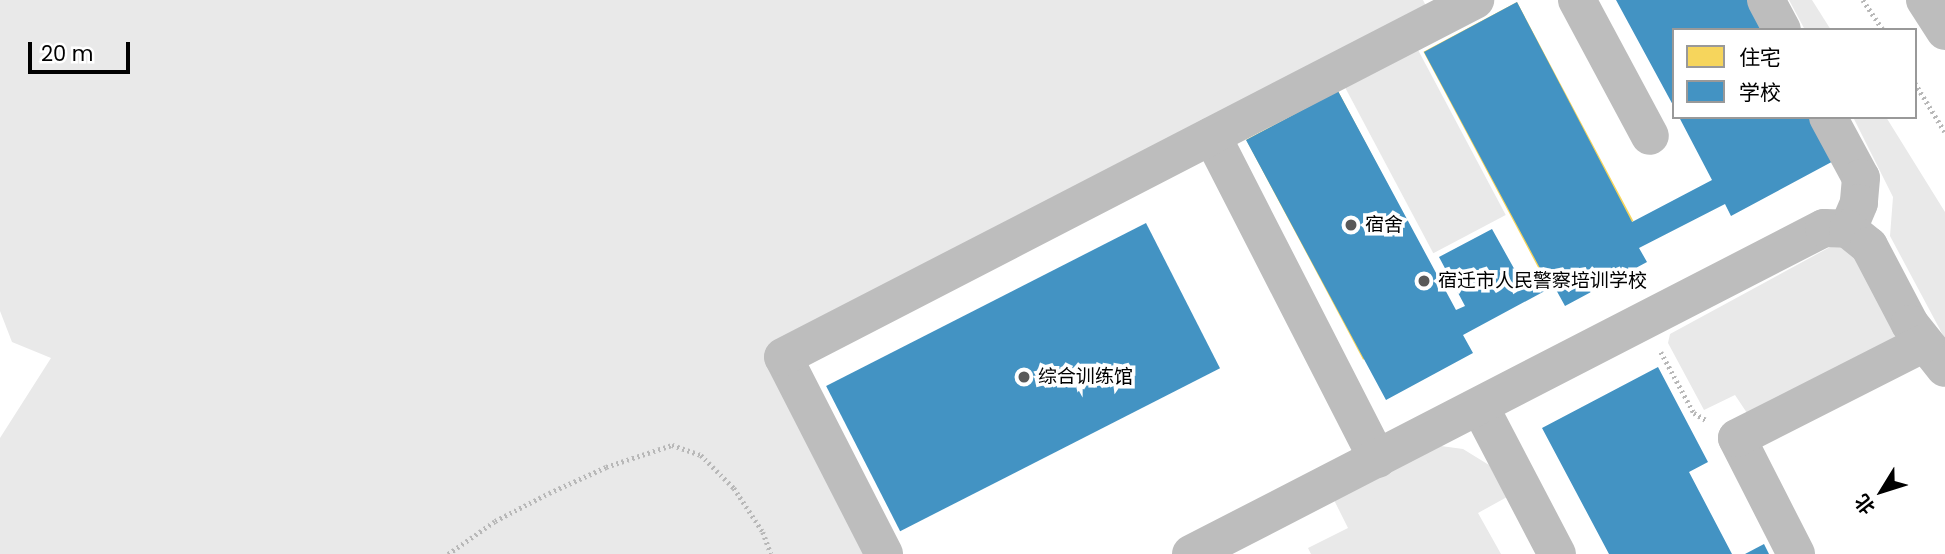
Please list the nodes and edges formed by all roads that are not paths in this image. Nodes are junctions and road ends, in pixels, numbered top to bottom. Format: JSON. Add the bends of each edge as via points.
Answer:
{"nodes":[{"id":1,"x":1475,"y":0,"type":"edge"},
{"id":2,"x":1577,"y":0,"type":"edge"},
{"id":3,"x":1766,"y":0,"type":"edge"},
{"id":4,"x":1925,"y":0,"type":"edge"},
{"id":5,"x":1781,"y":28,"type":"edge"},
{"id":6,"x":1945,"y":31,"type":"edge"},
{"id":7,"x":1829,"y":119,"type":"edge"},
{"id":8,"x":1212,"y":136,"type":"junction"},
{"id":9,"x":1650,"y":136,"type":"dead end"},
{"id":10,"x":1848,"y":229,"type":"junction"},
{"id":11,"x":1934,"y":355,"type":"edge"},
{"id":12,"x":1480,"y":407,"type":"junction"},
{"id":13,"x":1377,"y":459,"type":"junction"},
{"id":14,"x":884,"y":554,"type":"edge"},
{"id":15,"x":1191,"y":554,"type":"edge"},
{"id":16,"x":1557,"y":554,"type":"edge"},
{"id":17,"x":1796,"y":554,"type":"edge"}],
"edges":[{"from":1,"to":8,"type":"main road"},
{"from":2,"to":9,"type":"main road"},
{"from":3,"to":5,"type":"main road"},
{"from":4,"to":6,"type":"main road"},
{"from":7,"to":10,"type":"main road","via":[[1861,178],[1859,203]]},
{"from":8,"to":13,"type":"main road"},
{"from":8,"to":14,"type":"main road","via":[[783,357]]},
{"from":10,"to":11,"type":"main road","via":[[1869,246]]},
{"from":10,"to":12,"type":"main road","via":[[1824,228],[1800,239]]},
{"from":11,"to":17,"type":"main road","via":[[1737,438]]},
{"from":12,"to":13,"type":"main road"},
{"from":12,"to":16,"type":"main road"},
{"from":13,"to":15,"type":"main road"}]}
